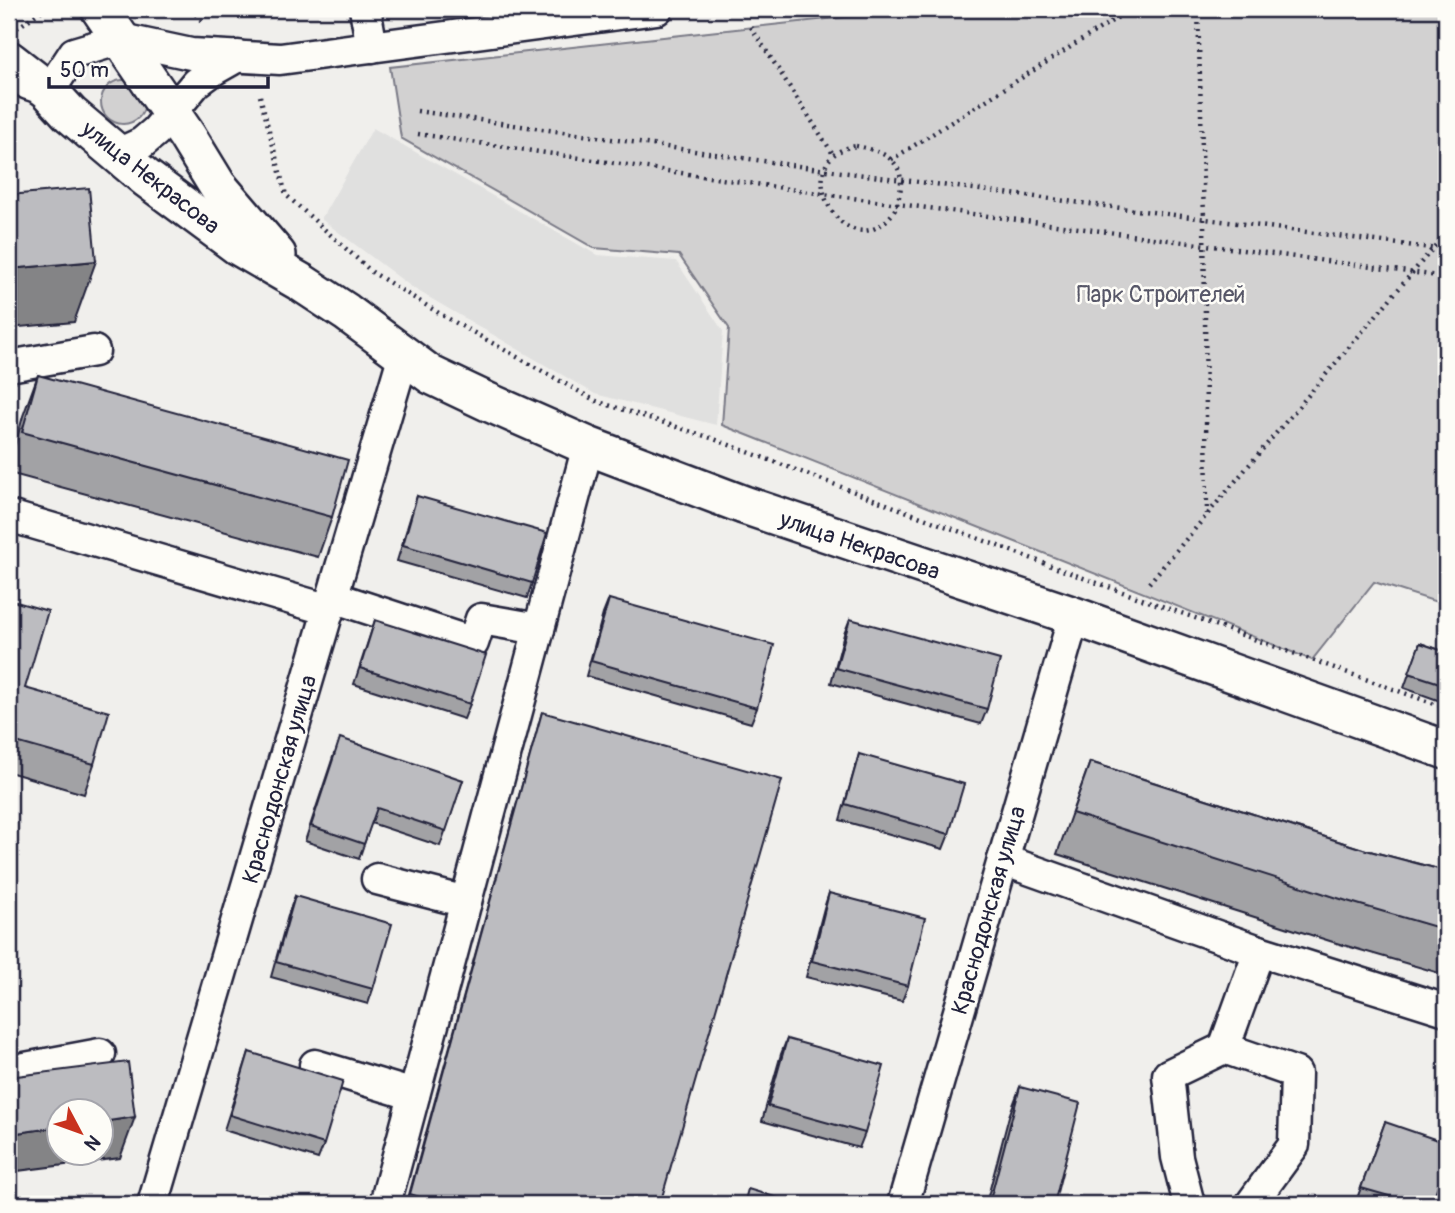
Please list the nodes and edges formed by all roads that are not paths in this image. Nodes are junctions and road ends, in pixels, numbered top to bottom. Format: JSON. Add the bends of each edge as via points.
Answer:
{"nodes":[{"id":1,"x":100,"y":9,"type":"edge"},
{"id":2,"x":365,"y":9,"type":"edge"},
{"id":3,"x":657,"y":9,"type":"edge"},
{"id":4,"x":121,"y":39,"type":"junction"},
{"id":5,"x":372,"y":47,"type":"junction"},
{"id":6,"x":237,"y":56,"type":"junction"},
{"id":7,"x":9,"y":60,"type":"edge"},
{"id":8,"x":9,"y":78,"type":"edge"},
{"id":9,"x":49,"y":91,"type":"junction"},
{"id":10,"x":171,"y":113,"type":"junction"},
{"id":11,"x":118,"y":154,"type":"junction"},
{"id":12,"x":302,"y":282,"type":"junction"},
{"id":13,"x":94,"y":351,"type":"dead end"},
{"id":14,"x":404,"y":354,"type":"junction"},
{"id":15,"x":9,"y":366,"type":"edge"},
{"id":16,"x":588,"y":446,"type":"junction"},
{"id":17,"x":9,"y":516,"type":"edge"},
{"id":18,"x":331,"y":604,"type":"junction"},
{"id":19,"x":1074,"y":617,"type":"junction"},
{"id":20,"x":539,"y":629,"type":"junction"},
{"id":21,"x":1446,"y":750,"type":"edge"},
{"id":22,"x":1003,"y":860,"type":"junction"},
{"id":23,"x":377,"y":878,"type":"dead end"},
{"id":24,"x":466,"y":902,"type":"junction"},
{"id":25,"x":1259,"y":951,"type":"junction"},
{"id":26,"x":1446,"y":1010,"type":"edge"},
{"id":27,"x":1224,"y":1048,"type":"junction"},
{"id":28,"x":100,"y":1054,"type":"dead end"},
{"id":29,"x":315,"y":1065,"type":"dead end"},
{"id":30,"x":9,"y":1071,"type":"edge"},
{"id":31,"x":414,"y":1096,"type":"junction"},
{"id":32,"x":153,"y":1204,"type":"edge"},
{"id":33,"x":385,"y":1204,"type":"edge"},
{"id":34,"x":903,"y":1204,"type":"edge"},
{"id":35,"x":1189,"y":1204,"type":"edge"},
{"id":36,"x":1251,"y":1204,"type":"edge"}],
"edges":[{"from":1,"to":4,"type":"main road","name":"улица Некрасова"},
{"from":2,"to":5,"type":"street"},
{"from":3,"to":5,"type":"street"},
{"from":4,"to":6,"type":"street","via":[[191,54]]},
{"from":4,"to":9,"type":"street","via":[[74,53]]},
{"from":4,"to":10,"type":"main road","name":"улица Некрасова"},
{"from":5,"to":6,"type":"street","via":[[280,59]]},
{"from":6,"to":10,"type":"street","via":[[196,83]]},
{"from":7,"to":9,"type":"main road","name":"улица Некрасова"},
{"from":8,"to":9,"type":"street"},
{"from":9,"to":11,"type":"main road","name":"улица Некрасова"},
{"from":10,"to":11,"type":"street","via":[[142,143]]},
{"from":10,"to":12,"type":"main road","name":"улица Некрасова","via":[[217,185]]},
{"from":11,"to":12,"type":"main road","name":"улица Некрасова","via":[[238,246]]},
{"from":12,"to":14,"type":"main road","name":"улица Некрасова"},
{"from":13,"to":15,"type":"street"},
{"from":14,"to":16,"type":"main road","name":"улица Некрасова","via":[[442,380]]},
{"from":14,"to":18,"type":"street","name":"Краснодонская улица"},
{"from":16,"to":19,"type":"main road","name":"улица Некрасова","via":[[744,505]]},
{"from":16,"to":20,"type":"street"},
{"from":17,"to":18,"type":"street"},
{"from":18,"to":20,"type":"street","via":[[473,643],[481,619]]},
{"from":18,"to":32,"type":"street","name":"Краснодонская улица"},
{"from":19,"to":21,"type":"main road","name":"улица Некрасова"},
{"from":19,"to":22,"type":"street","name":"Краснодонская улица"},
{"from":20,"to":24,"type":"street"},
{"from":22,"to":25,"type":"street"},
{"from":22,"to":34,"type":"street","name":"Краснодонская улица"},
{"from":23,"to":24,"type":"street"},
{"from":24,"to":31,"type":"street"},
{"from":25,"to":26,"type":"street"},
{"from":25,"to":27,"type":"street"},
{"from":27,"to":35,"type":"street","via":[[1168,1075],[1177,1157]]},
{"from":27,"to":36,"type":"street","via":[[1296,1073],[1294,1145]]},
{"from":28,"to":30,"type":"street"},
{"from":29,"to":31,"type":"street"},
{"from":31,"to":33,"type":"street"}]}
